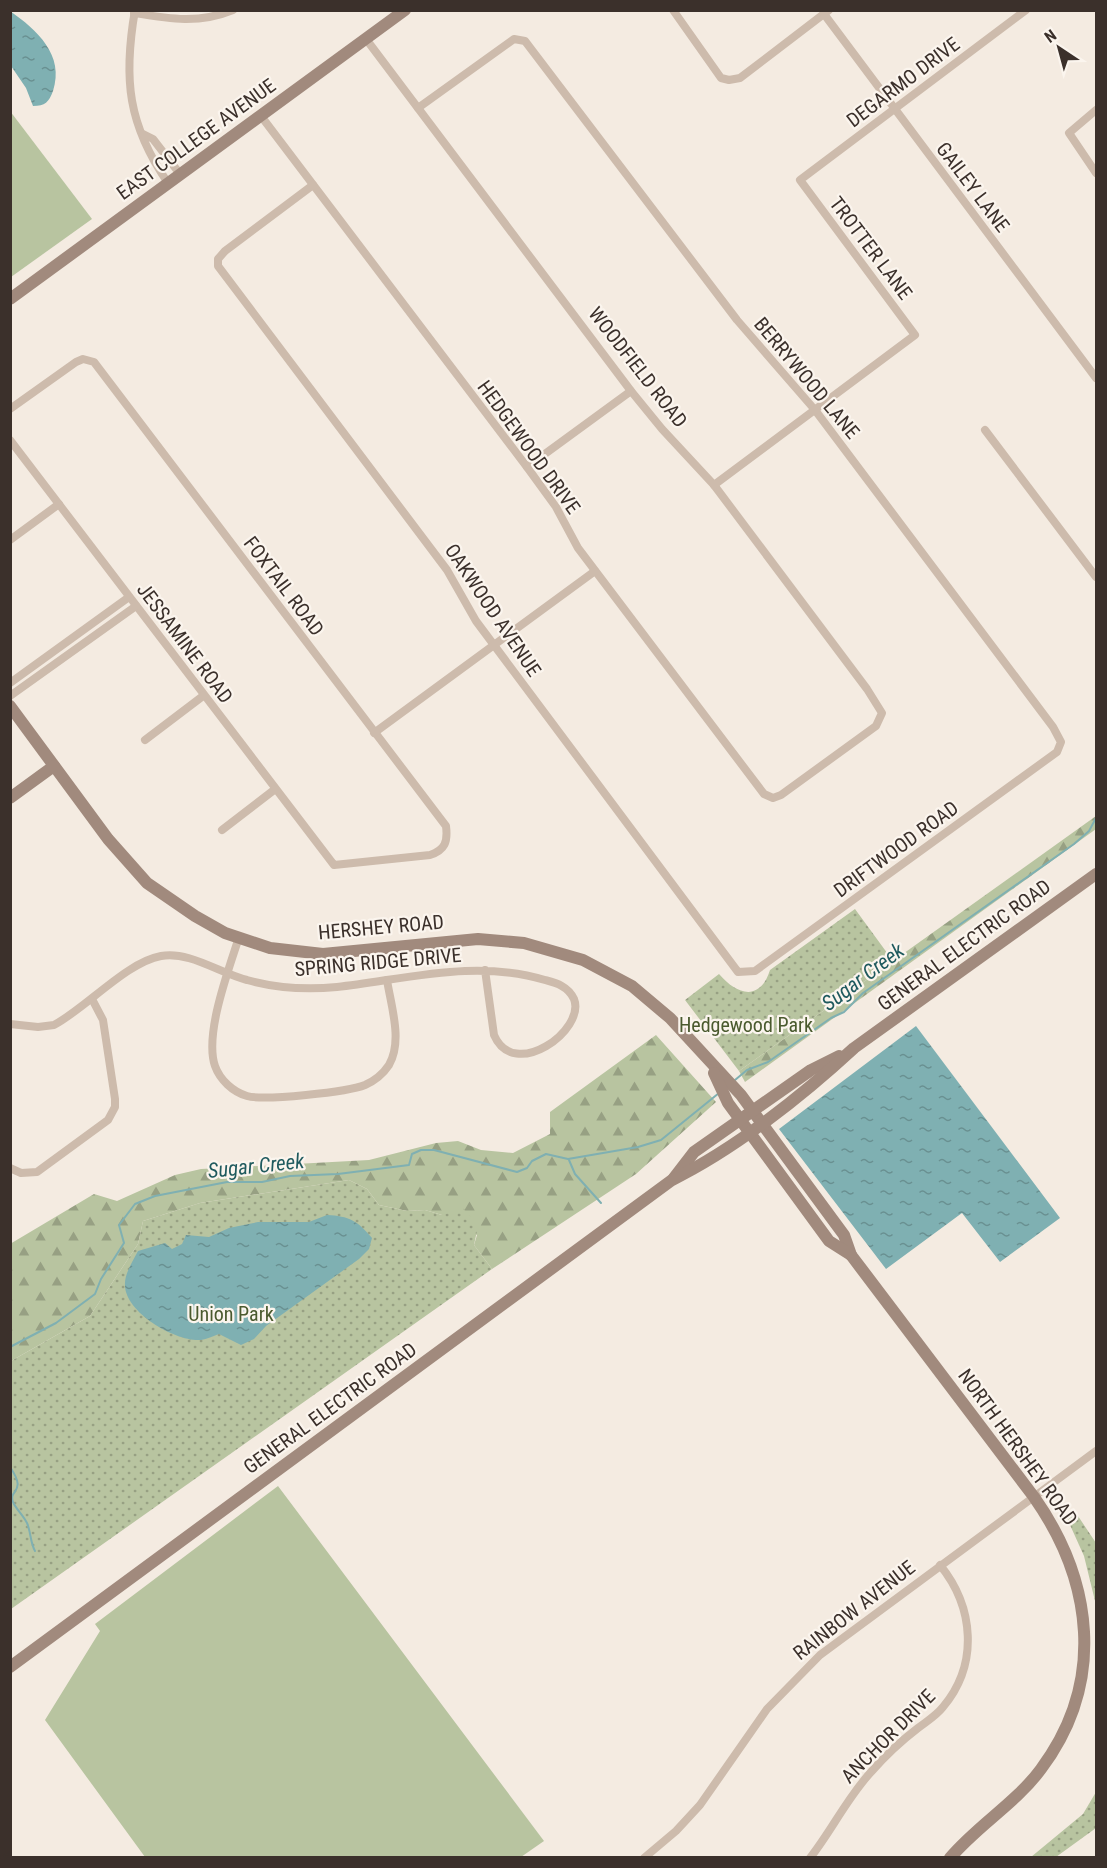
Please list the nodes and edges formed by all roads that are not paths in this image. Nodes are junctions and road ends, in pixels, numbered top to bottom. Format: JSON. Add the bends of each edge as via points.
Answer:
{"nodes":[{"id":1,"x":233,"y":10,"type":"edge"},
{"id":2,"x":405,"y":10,"type":"edge"},
{"id":3,"x":673,"y":10,"type":"edge"},
{"id":4,"x":1026,"y":10,"type":"edge"},
{"id":5,"x":134,"y":12,"type":"edge"},
{"id":6,"x":826,"y":12,"type":"edge"},
{"id":7,"x":366,"y":39,"type":"junction"},
{"id":8,"x":418,"y":108,"type":"junction"},
{"id":9,"x":894,"y":109,"type":"junction"},
{"id":10,"x":1096,"y":110,"type":"edge"},
{"id":11,"x":261,"y":116,"type":"junction"},
{"id":12,"x":143,"y":134,"type":"junction"},
{"id":13,"x":1096,"y":173,"type":"edge"},
{"id":14,"x":180,"y":174,"type":"junction"},
{"id":15,"x":800,"y":180,"type":"joint"},
{"id":16,"x":168,"y":183,"type":"junction"},
{"id":17,"x":313,"y":185,"type":"junction"},
{"id":18,"x":10,"y":299,"type":"edge"},
{"id":19,"x":1096,"y":378,"type":"edge"},
{"id":20,"x":631,"y":391,"type":"junction"},
{"id":21,"x":10,"y":409,"type":"edge"},
{"id":22,"x":815,"y":410,"type":"junction"},
{"id":23,"x":985,"y":430,"type":"dead end"},
{"id":24,"x":10,"y":440,"type":"edge"},
{"id":25,"x":527,"y":467,"type":"junction"},
{"id":26,"x":714,"y":485,"type":"junction"},
{"id":27,"x":59,"y":504,"type":"junction"},
{"id":28,"x":10,"y":540,"type":"edge"},
{"id":29,"x":596,"y":571,"type":"junction"},
{"id":30,"x":1095,"y":572,"type":"edge"},
{"id":31,"x":129,"y":597,"type":"junction"},
{"id":32,"x":136,"y":606,"type":"junction"},
{"id":33,"x":494,"y":645,"type":"junction"},
{"id":34,"x":55,"y":650,"type":"junction"},
{"id":35,"x":62,"y":659,"type":"junction"},
{"id":36,"x":10,"y":683,"type":"edge"},
{"id":37,"x":10,"y":696,"type":"edge"},
{"id":38,"x":203,"y":696,"type":"junction"},
{"id":39,"x":10,"y":706,"type":"edge"},
{"id":40,"x":374,"y":733,"type":"junction"},
{"id":41,"x":145,"y":740,"type":"dead end"},
{"id":42,"x":1061,"y":745,"type":"joint"},
{"id":43,"x":54,"y":766,"type":"junction"},
{"id":44,"x":274,"y":790,"type":"junction"},
{"id":45,"x":770,"y":797,"type":"joint"},
{"id":46,"x":10,"y":798,"type":"edge"},
{"id":47,"x":222,"y":830,"type":"dead end"},
{"id":48,"x":334,"y":865,"type":"joint"},
{"id":49,"x":1096,"y":874,"type":"edge"},
{"id":50,"x":239,"y":938,"type":"junction"},
{"id":51,"x":485,"y":970,"type":"junction"},
{"id":52,"x":227,"y":974,"type":"junction"},
{"id":53,"x":745,"y":974,"type":"joint"},
{"id":54,"x":387,"y":980,"type":"junction"},
{"id":55,"x":92,"y":999,"type":"junction"},
{"id":56,"x":10,"y":1024,"type":"edge"},
{"id":57,"x":854,"y":1048,"type":"junction"},
{"id":58,"x":710,"y":1064,"type":"junction"},
{"id":59,"x":752,"y":1110,"type":"junction"},
{"id":60,"x":739,"y":1119,"type":"junction"},
{"id":61,"x":761,"y":1122,"type":"junction"},
{"id":62,"x":749,"y":1131,"type":"junction"},
{"id":63,"x":10,"y":1168,"type":"edge"},
{"id":64,"x":672,"y":1180,"type":"junction"},
{"id":65,"x":851,"y":1255,"type":"junction"},
{"id":66,"x":1096,"y":1451,"type":"edge"},
{"id":67,"x":1034,"y":1497,"type":"junction"},
{"id":68,"x":940,"y":1565,"type":"junction"},
{"id":69,"x":10,"y":1667,"type":"edge"},
{"id":70,"x":644,"y":1857,"type":"edge"},
{"id":71,"x":810,"y":1857,"type":"edge"},
{"id":72,"x":950,"y":1857,"type":"edge"}],
"edges":[{"from":1,"to":5,"type":"street","via":[[199,20]]},
{"from":2,"to":7,"type":"main road","name":"EAST COLLEGE AVENUE"},
{"from":3,"to":6,"type":"street","via":[[721,78],[729,80],[740,78]]},
{"from":4,"to":9,"type":"street","name":"DEGARMO DRIVE"},
{"from":5,"to":12,"type":"street","via":[[128,85]]},
{"from":6,"to":9,"type":"street","name":"GAILEY LANE"},
{"from":7,"to":8,"type":"street","name":"WOODFIELD ROAD"},
{"from":7,"to":11,"type":"main road","name":"EAST COLLEGE AVENUE"},
{"from":8,"to":20,"type":"street","name":"WOODFIELD ROAD"},
{"from":8,"to":22,"type":"street","name":"BERRYWOOD LANE","via":[[520,38],[535,51],[744,329]]},
{"from":9,"to":15,"type":"street","name":"DEGARMO DRIVE"},
{"from":9,"to":19,"type":"street","name":"GAILEY LANE"},
{"from":10,"to":13,"type":"street","via":[[1069,133]]},
{"from":11,"to":14,"type":"main road","name":"EAST COLLEGE AVENUE"},
{"from":11,"to":17,"type":"street","name":"HEDGEWOOD DRIVE"},
{"from":12,"to":14,"type":"street","via":[[153,139]]},
{"from":12,"to":16,"type":"street","via":[[144,146]]},
{"from":14,"to":16,"type":"main road","name":"EAST COLLEGE AVENUE"},
{"from":15,"to":22,"type":"street","name":"TROTTER LANE","via":[[915,335]]},
{"from":16,"to":18,"type":"main road","name":"EAST COLLEGE AVENUE"},
{"from":17,"to":25,"type":"street","name":"HEDGEWOOD DRIVE"},
{"from":17,"to":33,"type":"street","name":"OAKWOOD AVENUE","via":[[225,251],[218,260],[219,266],[447,570]]},
{"from":20,"to":25,"type":"street"},
{"from":20,"to":26,"type":"street","name":"WOODFIELD ROAD"},
{"from":21,"to":40,"type":"street","name":"FOXTAIL ROAD","via":[[76,362],[89,360],[98,366]]},
{"from":22,"to":26,"type":"street"},
{"from":22,"to":42,"type":"street","name":"BERRYWOOD LANE","via":[[1053,727]]},
{"from":23,"to":30,"type":"street"},
{"from":24,"to":27,"type":"street","name":"JESSAMINE ROAD"},
{"from":25,"to":29,"type":"street","name":"HEDGEWOOD DRIVE"},
{"from":26,"to":45,"type":"street","name":"WOODFIELD ROAD","via":[[867,689],[882,715],[876,726],[781,795]]},
{"from":27,"to":28,"type":"street"},
{"from":27,"to":31,"type":"street","name":"JESSAMINE ROAD"},
{"from":29,"to":33,"type":"street"},
{"from":29,"to":45,"type":"street","name":"HEDGEWOOD DRIVE","via":[[752,780]]},
{"from":31,"to":32,"type":"street","name":"JESSAMINE ROAD"},
{"from":31,"to":34,"type":"street"},
{"from":32,"to":35,"type":"street"},
{"from":32,"to":38,"type":"street","name":"JESSAMINE ROAD"},
{"from":33,"to":40,"type":"street"},
{"from":33,"to":53,"type":"street","name":"OAKWOOD AVENUE","via":[[738,972]]},
{"from":34,"to":35,"type":"street"},
{"from":34,"to":36,"type":"street"},
{"from":35,"to":37,"type":"street"},
{"from":38,"to":41,"type":"street"},
{"from":38,"to":44,"type":"street","name":"JESSAMINE ROAD"},
{"from":39,"to":43,"type":"main road","name":"HERSHEY ROAD"},
{"from":40,"to":48,"type":"street","name":"FOXTAIL ROAD","via":[[446,826],[447,836],[440,852],[430,855]]},
{"from":42,"to":53,"type":"street","name":"DRIFTWOOD ROAD","via":[[1057,752],[935,842],[755,971]]},
{"from":43,"to":46,"type":"main road"},
{"from":43,"to":50,"type":"main road","name":"HERSHEY ROAD","via":[[108,839],[147,883],[195,916]]},
{"from":44,"to":47,"type":"street"},
{"from":44,"to":48,"type":"street","name":"JESSAMINE ROAD"},
{"from":49,"to":57,"type":"main road","name":"GENERAL ELECTRIC ROAD"},
{"from":50,"to":52,"type":"street"},
{"from":50,"to":58,"type":"main road","name":"HERSHEY ROAD","via":[[270,948],[323,954],[478,939],[524,943],[583,960],[632,986],[670,1018]]},
{"from":51,"to":51,"type":"street","name":"SPRING RIDGE DRIVE","via":[[494,1035],[502,1049],[517,1055],[533,1052],[572,1024],[574,1001],[565,988],[525,975]]},
{"from":51,"to":54,"type":"street","name":"SPRING RIDGE DRIVE"},
{"from":52,"to":54,"type":"street","name":"SPRING RIDGE DRIVE","via":[[294,988]]},
{"from":52,"to":54,"type":"street","via":[[213,1057],[228,1085],[255,1098],[357,1088],[382,1074],[395,1045]]},
{"from":52,"to":55,"type":"street","name":"SPRING RIDGE DRIVE","via":[[183,956],[161,956],[141,963]]},
{"from":55,"to":56,"type":"street","name":"SPRING RIDGE DRIVE","via":[[54,1024]]},
{"from":55,"to":63,"type":"street","via":[[104,1020],[115,1099],[113,1114],[37,1172],[21,1173]]},
{"from":57,"to":59,"type":"main road","name":"GENERAL ELECTRIC ROAD","via":[[811,1070]]},
{"from":57,"to":61,"type":"main road","name":"GENERAL ELECTRIC ROAD","via":[[819,1080]]},
{"from":58,"to":59,"type":"main road","name":"HERSHEY ROAD"},
{"from":58,"to":60,"type":"main road","name":"HERSHEY ROAD"},
{"from":59,"to":60,"type":"main road","name":"GENERAL ELECTRIC ROAD"},
{"from":59,"to":61,"type":"main road","name":"HERSHEY ROAD"},
{"from":60,"to":62,"type":"main road","name":"NORTH HERSHEY ROAD"},
{"from":60,"to":64,"type":"main road","name":"GENERAL ELECTRIC ROAD","via":[[694,1152]]},
{"from":61,"to":62,"type":"main road","name":"GENERAL ELECTRIC ROAD"},
{"from":61,"to":65,"type":"main road","name":"NORTH HERSHEY ROAD","via":[[844,1235]]},
{"from":62,"to":64,"type":"main road","name":"GENERAL ELECTRIC ROAD","via":[[703,1165]]},
{"from":62,"to":65,"type":"main road","name":"NORTH HERSHEY ROAD","via":[[829,1241]]},
{"from":64,"to":69,"type":"main road","name":"GENERAL ELECTRIC ROAD"},
{"from":65,"to":67,"type":"main road","name":"NORTH HERSHEY ROAD"},
{"from":66,"to":67,"type":"street","name":"RAINBOW AVENUE"},
{"from":67,"to":68,"type":"street","name":"RAINBOW AVENUE"},
{"from":67,"to":72,"type":"main road","name":"NORTH HERSHEY ROAD","via":[[1055,1527],[1079,1587],[1083,1622],[1079,1688],[1069,1720],[1041,1768]]},
{"from":68,"to":70,"type":"street","name":"RAINBOW AVENUE","via":[[852,1628],[796,1677],[750,1732],[700,1805]]},
{"from":68,"to":71,"type":"street","name":"ANCHOR DRIVE","via":[[955,1584],[968,1618],[969,1638],[962,1674],[943,1708],[865,1778]]}]}
